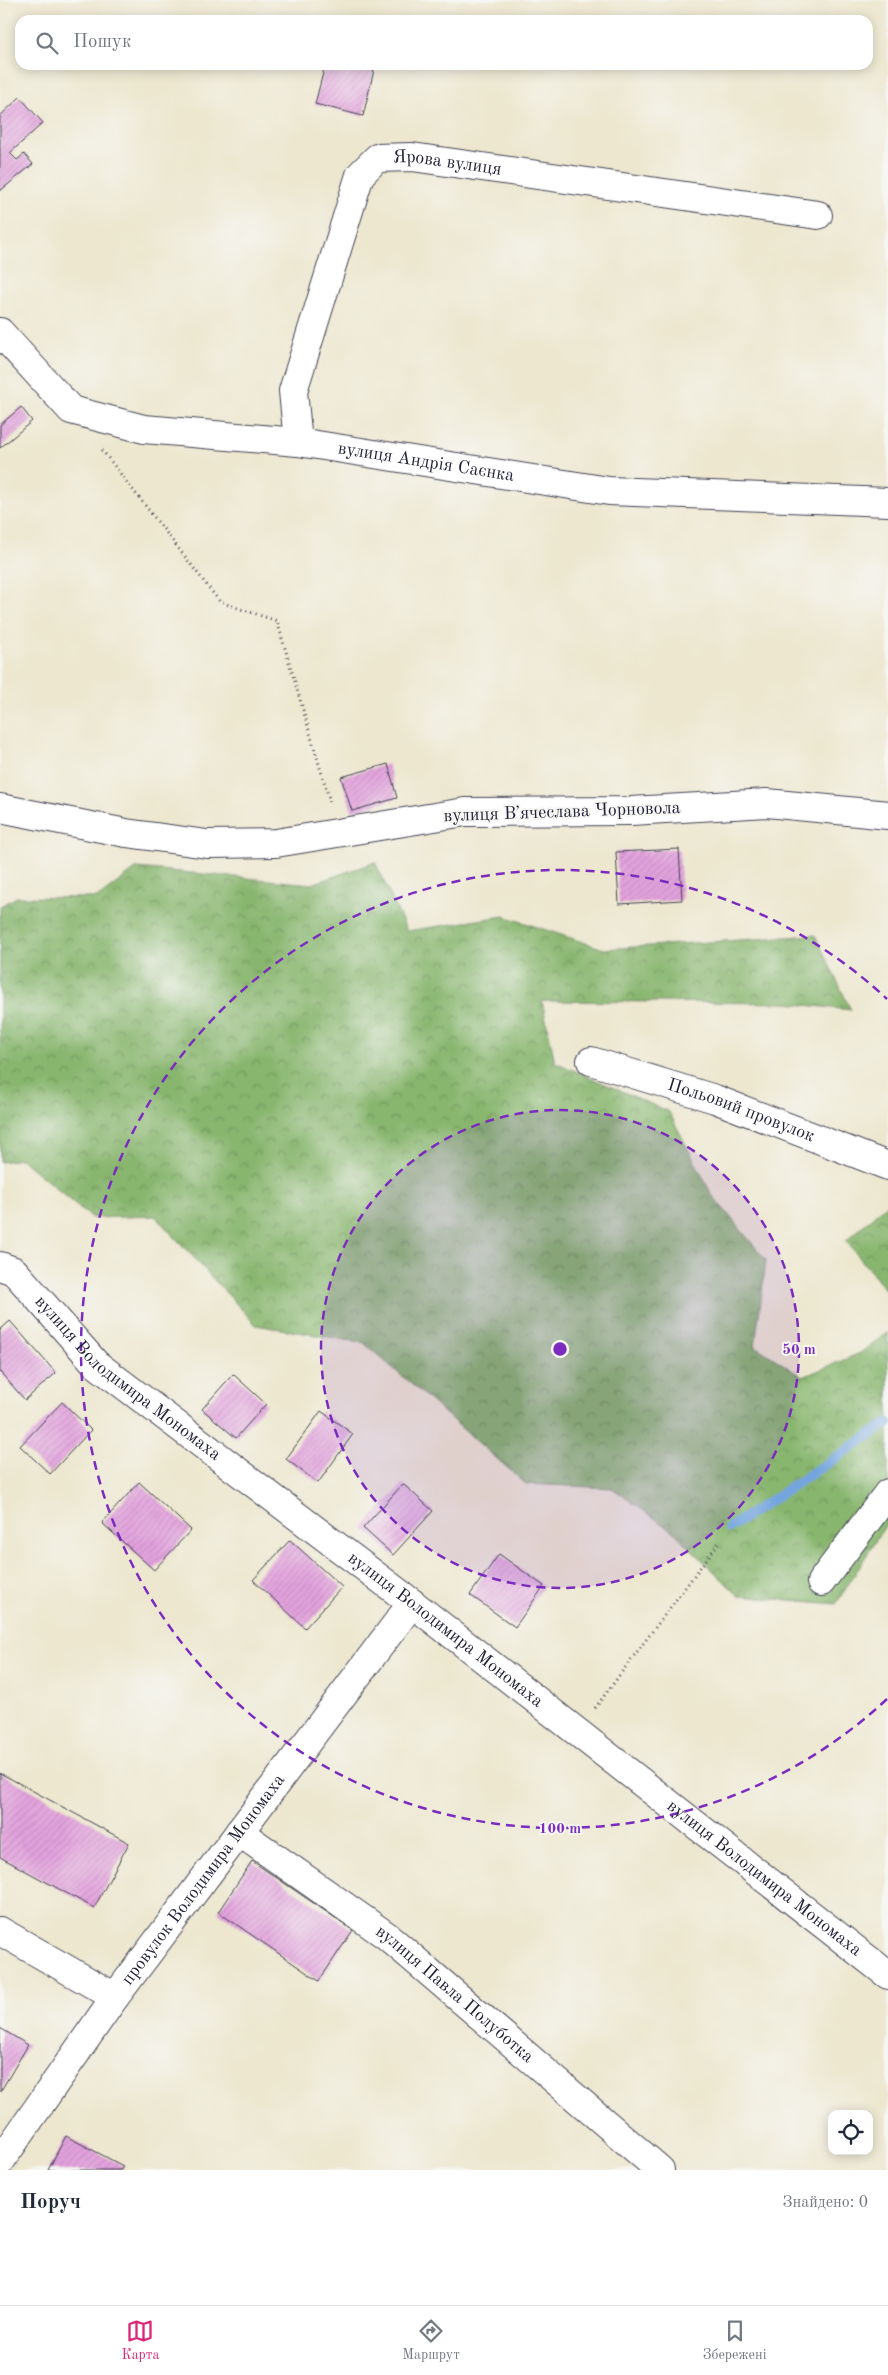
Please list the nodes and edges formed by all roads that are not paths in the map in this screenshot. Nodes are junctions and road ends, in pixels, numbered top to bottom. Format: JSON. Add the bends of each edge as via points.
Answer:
{"nodes":[{"id":1,"x":818,"y":215,"type":"dead end"},
{"id":2,"x":0,"y":332,"type":"edge"},
{"id":3,"x":298,"y":442,"type":"junction"},
{"id":4,"x":888,"y":502,"type":"edge"},
{"id":5,"x":0,"y":808,"type":"edge"},
{"id":6,"x":888,"y":815,"type":"edge"},
{"id":7,"x":591,"y":1061,"type":"dead end"},
{"id":8,"x":888,"y":1166,"type":"edge"},
{"id":9,"x":7,"y":1268,"type":"edge"},
{"id":10,"x":888,"y":1493,"type":"edge"},
{"id":11,"x":821,"y":1582,"type":"dead end"},
{"id":12,"x":412,"y":1603,"type":"junction"},
{"id":13,"x":238,"y":1832,"type":"junction"},
{"id":14,"x":0,"y":1931,"type":"edge"},
{"id":15,"x":888,"y":1975,"type":"edge"},
{"id":16,"x":115,"y":1997,"type":"junction"},
{"id":17,"x":0,"y":2162,"type":"edge"},
{"id":18,"x":660,"y":2170,"type":"edge"}],
"edges":[{"from":1,"to":3,"type":"street","name":"Ярова вулиця","via":[[412,157],[377,158],[360,175],[293,391]]},
{"from":2,"to":3,"type":"street","name":"вулиця Андрія Саєнка","via":[[71,410],[144,429]]},
{"from":3,"to":4,"type":"street","name":"вулиця Андрія Саєнка","via":[[609,491]]},
{"from":5,"to":6,"type":"street","name":"вулиця Вʼячеслава Чорновола","via":[[126,833],[208,844],[276,843],[465,812],[631,811],[767,803]]},
{"from":7,"to":8,"type":"street","name":"Польовий провулок","via":[[714,1099]]},
{"from":9,"to":12,"type":"street","name":"вулиця Володимира Мономаха","via":[[96,1364]]},
{"from":10,"to":11,"type":"street"},
{"from":12,"to":13,"type":"street","name":"провулок Володимира Мономаха"},
{"from":12,"to":15,"type":"street","name":"вулиця Володимира Мономаха"},
{"from":13,"to":16,"type":"street","name":"провулок Володимира Мономаха"},
{"from":13,"to":18,"type":"street","name":"вулиця Павла Полуботка","via":[[387,1936]]},
{"from":14,"to":16,"type":"street"},
{"from":16,"to":17,"type":"street","name":"провулок Володимира Мономаха"}]}
